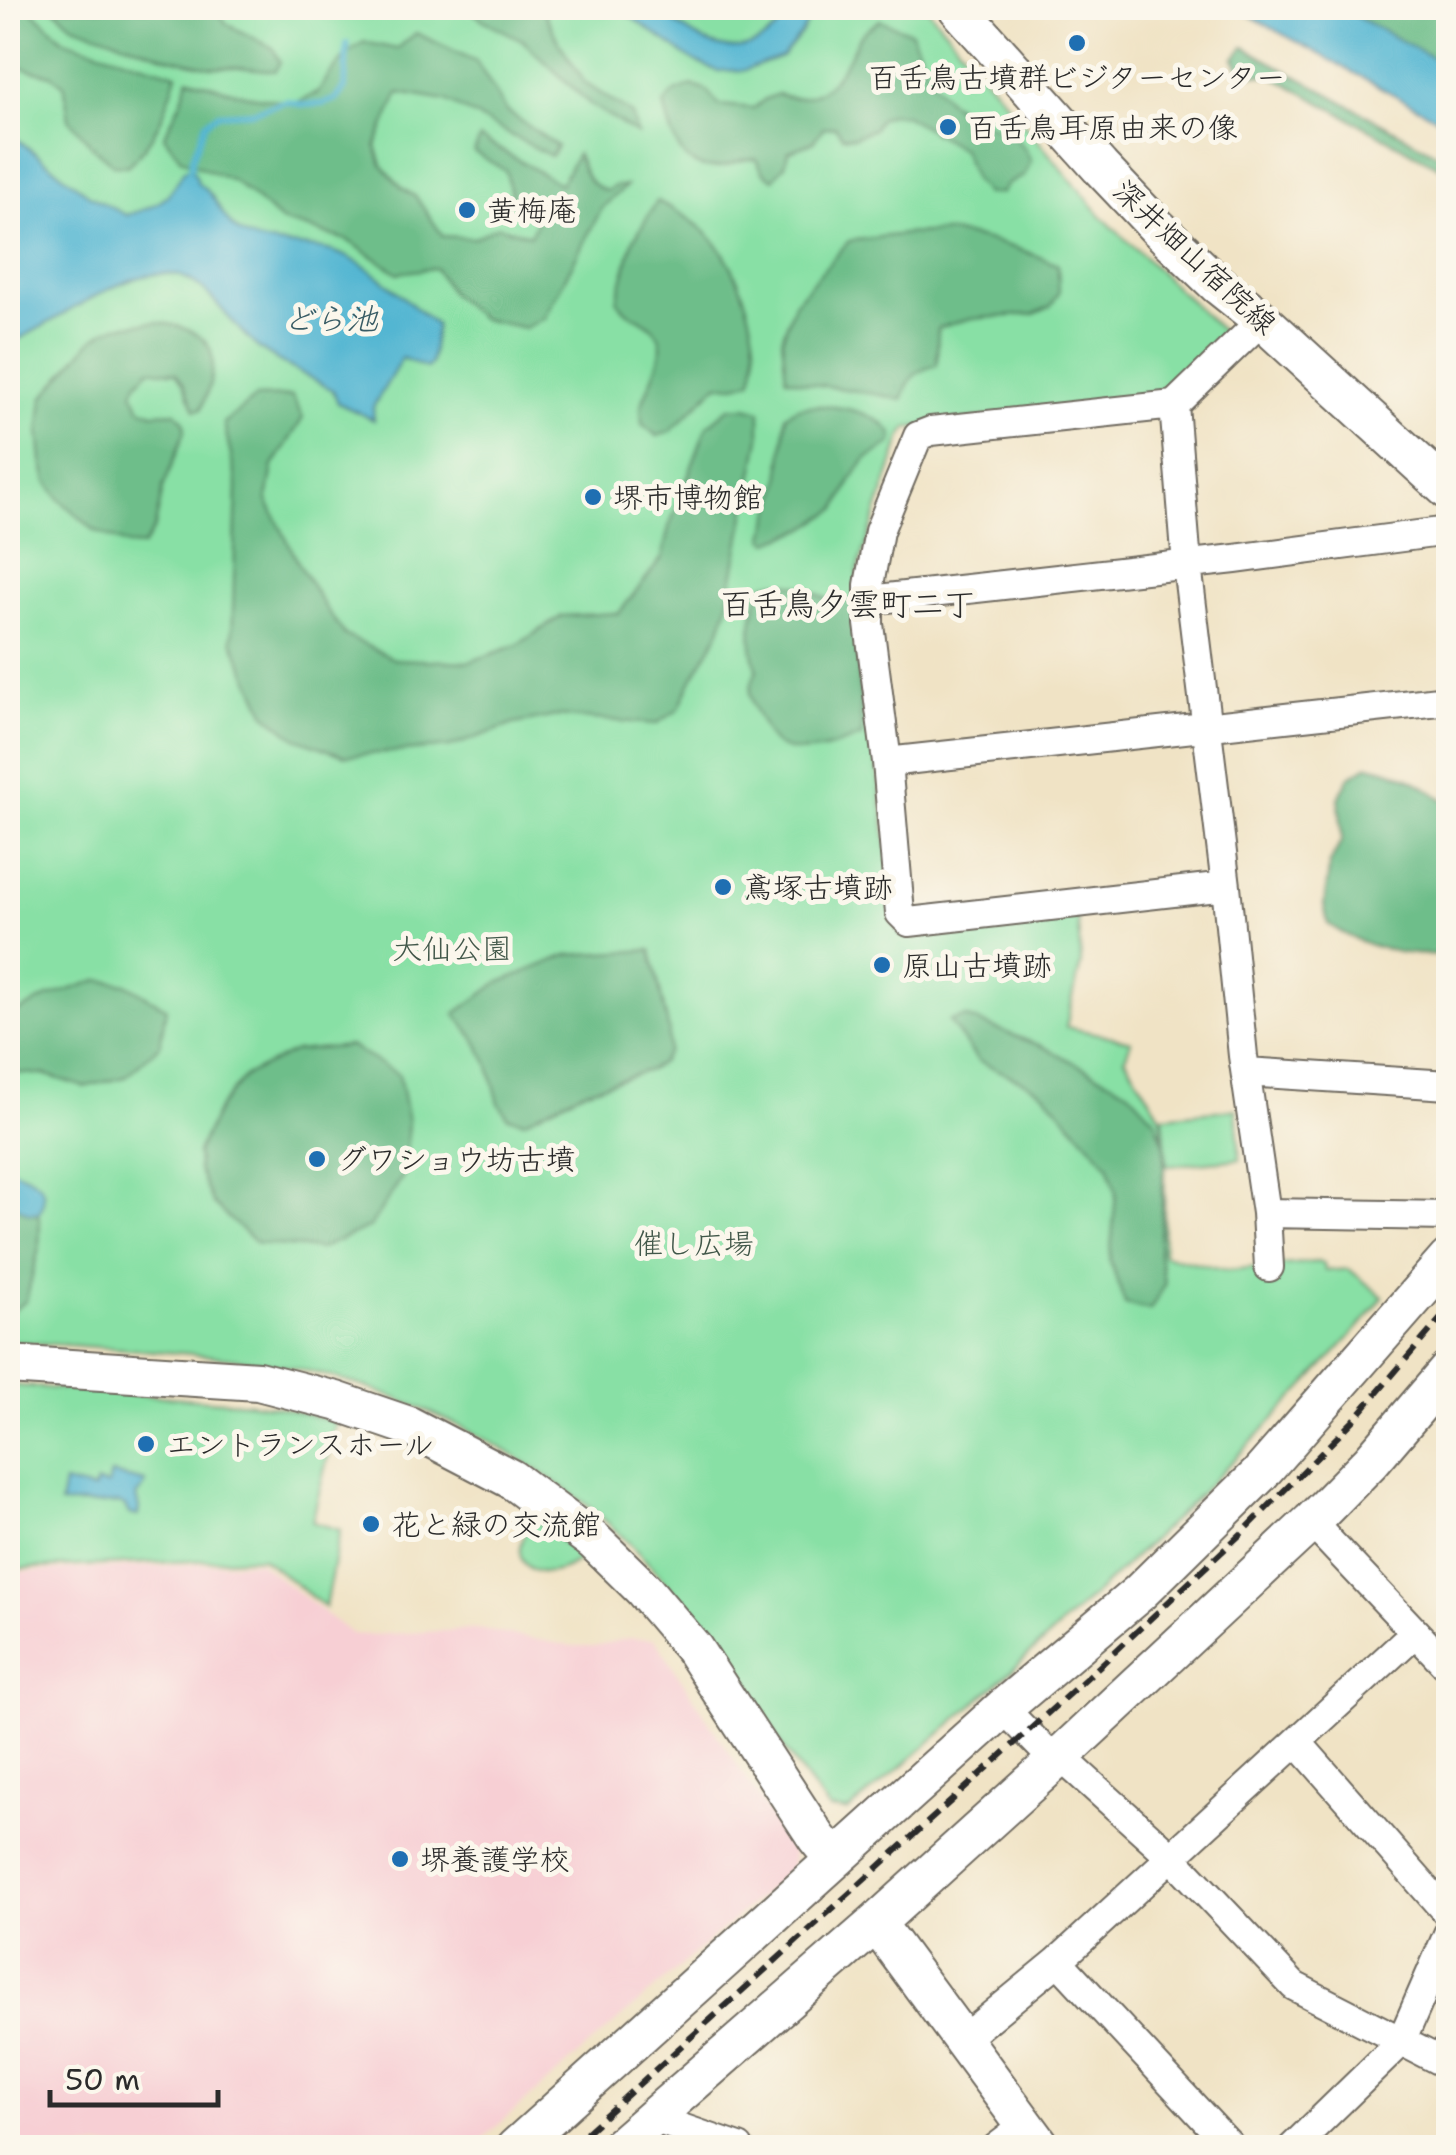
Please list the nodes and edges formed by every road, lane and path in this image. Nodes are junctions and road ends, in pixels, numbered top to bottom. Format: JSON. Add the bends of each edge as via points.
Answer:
{"nodes":[{"id":1,"x":958,"y":8,"type":"edge"},
{"id":2,"x":1262,"y":320,"type":"junction"},
{"id":3,"x":1174,"y":404,"type":"junction"},
{"id":4,"x":1448,"y":490,"type":"edge"},
{"id":5,"x":1448,"y":531,"type":"edge"},
{"id":6,"x":1186,"y":564,"type":"junction"},
{"id":7,"x":869,"y":600,"type":"junction"},
{"id":8,"x":1448,"y":700,"type":"edge"},
{"id":9,"x":1206,"y":728,"type":"junction"},
{"id":10,"x":887,"y":762,"type":"junction"},
{"id":11,"x":1226,"y":886,"type":"junction"},
{"id":12,"x":1246,"y":1072,"type":"junction"},
{"id":13,"x":1448,"y":1085,"type":"edge"},
{"id":14,"x":1266,"y":1212,"type":"junction"},
{"id":15,"x":1448,"y":1216,"type":"edge"},
{"id":16,"x":1448,"y":1259,"type":"edge"},
{"id":17,"x":1269,"y":1267,"type":"dead end"},
{"id":18,"x":8,"y":1364,"type":"edge"},
{"id":19,"x":1448,"y":1372,"type":"edge"},
{"id":20,"x":1311,"y":1522,"type":"junction"},
{"id":21,"x":1416,"y":1633,"type":"junction"},
{"id":22,"x":1448,"y":1668,"type":"edge"},
{"id":23,"x":1003,"y":1708,"type":"junction"},
{"id":24,"x":1297,"y":1742,"type":"junction"},
{"id":25,"x":1057,"y":1758,"type":"junction"},
{"id":26,"x":1172,"y":1857,"type":"junction"},
{"id":27,"x":834,"y":1860,"type":"junction"},
{"id":28,"x":1448,"y":1914,"type":"edge"},
{"id":29,"x":876,"y":1923,"type":"junction"},
{"id":30,"x":1448,"y":1934,"type":"edge"},
{"id":31,"x":1058,"y":1961,"type":"junction"},
{"id":32,"x":962,"y":2040,"type":"junction"},
{"id":33,"x":1401,"y":2042,"type":"junction"},
{"id":34,"x":1448,"y":2065,"type":"edge"},
{"id":35,"x":652,"y":2118,"type":"junction"},
{"id":36,"x":1021,"y":2140,"type":"edge"},
{"id":37,"x":516,"y":2148,"type":"edge"},
{"id":38,"x":618,"y":2148,"type":"edge"},
{"id":39,"x":739,"y":2148,"type":"edge"},
{"id":40,"x":1232,"y":2148,"type":"edge"},
{"id":41,"x":1292,"y":2148,"type":"edge"}],
"edges":[{"from":1,"to":2,"type":"street","name":"深井畑山宿院線","via":[[1137,206]]},
{"from":2,"to":3,"type":"street"},
{"from":2,"to":4,"type":"street","name":"深井畑山宿院線"},
{"from":3,"to":6,"type":"street"},
{"from":3,"to":7,"type":"street","via":[[918,436],[879,531]]},
{"from":5,"to":6,"type":"street"},
{"from":6,"to":7,"type":"street"},
{"from":6,"to":9,"type":"street"},
{"from":7,"to":10,"type":"street"},
{"from":8,"to":9,"type":"street"},
{"from":9,"to":10,"type":"street"},
{"from":9,"to":11,"type":"street"},
{"from":10,"to":11,"type":"street","via":[[900,913],[909,922]]},
{"from":11,"to":12,"type":"street"},
{"from":12,"to":13,"type":"street"},
{"from":12,"to":14,"type":"street"},
{"from":14,"to":15,"type":"street"},
{"from":14,"to":17,"type":"street"},
{"from":16,"to":23,"type":"street","via":[[1259,1476],[1139,1593]]},
{"from":18,"to":27,"type":"street","via":[[258,1381],[409,1426],[512,1479],[594,1541],[670,1619]]},
{"from":19,"to":20,"type":"street"},
{"from":20,"to":21,"type":"street"},
{"from":20,"to":25,"type":"street"},
{"from":21,"to":22,"type":"street"},
{"from":21,"to":24,"type":"street"},
{"from":23,"to":25,"type":"street"},
{"from":23,"to":27,"type":"street"},
{"from":24,"to":26,"type":"street"},
{"from":24,"to":28,"type":"street"},
{"from":25,"to":26,"type":"street"},
{"from":25,"to":29,"type":"street"},
{"from":26,"to":31,"type":"street"},
{"from":26,"to":33,"type":"street","via":[[1294,1986]]},
{"from":27,"to":37,"type":"street"},
{"from":29,"to":32,"type":"street"},
{"from":29,"to":35,"type":"street"},
{"from":30,"to":33,"type":"street"},
{"from":31,"to":32,"type":"street"},
{"from":31,"to":40,"type":"street"},
{"from":32,"to":36,"type":"street"},
{"from":33,"to":34,"type":"street"},
{"from":33,"to":41,"type":"street"},
{"from":35,"to":38,"type":"street"},
{"from":35,"to":39,"type":"street"}]}
